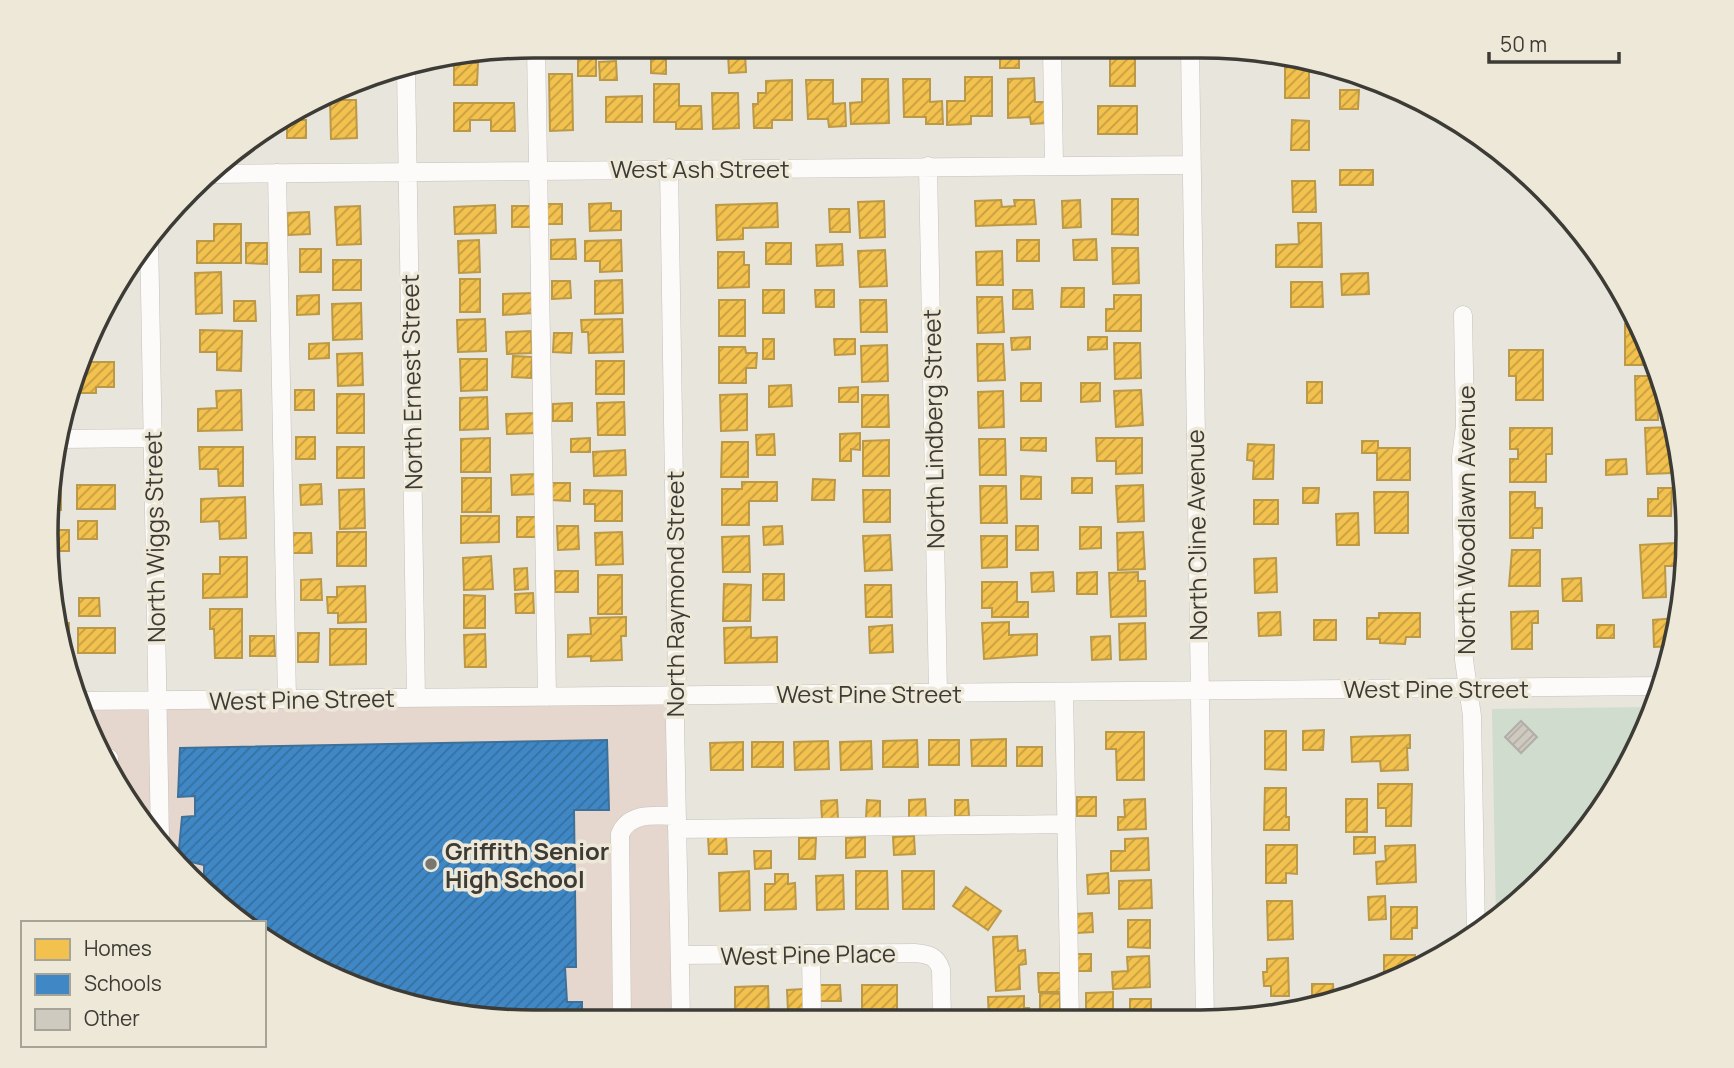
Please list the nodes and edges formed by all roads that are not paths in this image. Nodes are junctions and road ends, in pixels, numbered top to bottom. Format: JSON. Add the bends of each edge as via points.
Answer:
{"nodes":[{"id":1,"x":536,"y":58,"type":"edge"},
{"id":2,"x":1052,"y":58,"type":"edge"},
{"id":3,"x":1190,"y":58,"type":"edge"},
{"id":4,"x":406,"y":75,"type":"edge"},
{"id":5,"x":1054,"y":165,"type":"junction"},
{"id":6,"x":1191,"y":165,"type":"junction"},
{"id":7,"x":929,"y":166,"type":"junction"},
{"id":8,"x":670,"y":168,"type":"junction"},
{"id":9,"x":538,"y":169,"type":"junction"},
{"id":10,"x":407,"y":170,"type":"junction"},
{"id":11,"x":277,"y":173,"type":"junction"},
{"id":12,"x":223,"y":174,"type":"edge"},
{"id":13,"x":149,"y":253,"type":"edge"},
{"id":14,"x":1463,"y":315,"type":"dead end"},
{"id":15,"x":152,"y":438,"type":"junction"},
{"id":16,"x":67,"y":439,"type":"edge"},
{"id":17,"x":1651,"y":686,"type":"edge"},
{"id":18,"x":1468,"y":687,"type":"junction"},
{"id":19,"x":1199,"y":690,"type":"junction"},
{"id":20,"x":1064,"y":692,"type":"junction"},
{"id":21,"x":938,"y":693,"type":"junction"},
{"id":22,"x":676,"y":695,"type":"junction"},
{"id":23,"x":547,"y":696,"type":"junction"},
{"id":24,"x":416,"y":698,"type":"junction"},
{"id":25,"x":287,"y":700,"type":"junction"},
{"id":26,"x":88,"y":701,"type":"edge"},
{"id":27,"x":158,"y":701,"type":"junction"},
{"id":28,"x":677,"y":822,"type":"junction"},
{"id":29,"x":1066,"y":824,"type":"junction"},
{"id":30,"x":160,"y":829,"type":"edge"},
{"id":31,"x":1476,"y":922,"type":"edge"},
{"id":32,"x":811,"y":954,"type":"junction"},
{"id":33,"x":680,"y":955,"type":"junction"},
{"id":34,"x":622,"y":1010,"type":"edge"},
{"id":35,"x":681,"y":1010,"type":"edge"},
{"id":36,"x":812,"y":1010,"type":"edge"},
{"id":37,"x":942,"y":1010,"type":"edge"},
{"id":38,"x":1070,"y":1010,"type":"edge"},
{"id":39,"x":1205,"y":1010,"type":"edge"}],
"edges":[{"from":1,"to":9,"type":"street"},
{"from":2,"to":5,"type":"street"},
{"from":3,"to":6,"type":"street","name":"North Cline Avenue"},
{"from":4,"to":10,"type":"street","name":"North Ernest Street"},
{"from":5,"to":6,"type":"street","name":"West Ash Street"},
{"from":5,"to":7,"type":"street","name":"West Ash Street"},
{"from":6,"to":19,"type":"street","name":"North Cline Avenue"},
{"from":7,"to":8,"type":"street","name":"West Ash Street"},
{"from":7,"to":21,"type":"street","name":"North Lindberg Street"},
{"from":8,"to":9,"type":"street","name":"West Ash Street"},
{"from":8,"to":22,"type":"street","name":"North Raymond Street"},
{"from":9,"to":10,"type":"street","name":"West Ash Street"},
{"from":9,"to":23,"type":"street"},
{"from":10,"to":11,"type":"street","name":"West Ash Street"},
{"from":10,"to":24,"type":"street","name":"North Ernest Street"},
{"from":11,"to":12,"type":"street","name":"West Ash Street"},
{"from":11,"to":25,"type":"street"},
{"from":13,"to":15,"type":"street","name":"North Wiggs Street"},
{"from":14,"to":18,"type":"street","name":"North Woodlawn Avenue","via":[[1461,471]]},
{"from":15,"to":16,"type":"street"},
{"from":15,"to":27,"type":"street","name":"North Wiggs Street"},
{"from":17,"to":18,"type":"street","name":"West Pine Street"},
{"from":18,"to":19,"type":"street","name":"West Pine Street"},
{"from":18,"to":31,"type":"street","name":"North Woodlawn Avenue"},
{"from":19,"to":20,"type":"street","name":"West Pine Street"},
{"from":19,"to":39,"type":"street","name":"North Cline Avenue"},
{"from":20,"to":21,"type":"street","name":"West Pine Street"},
{"from":20,"to":29,"type":"street"},
{"from":21,"to":22,"type":"street","name":"West Pine Street"},
{"from":22,"to":23,"type":"street","name":"West Pine Street"},
{"from":22,"to":28,"type":"street","name":"North Raymond Street"},
{"from":23,"to":24,"type":"street","name":"West Pine Street"},
{"from":24,"to":25,"type":"street","name":"West Pine Street"},
{"from":25,"to":27,"type":"street","name":"West Pine Street"},
{"from":26,"to":27,"type":"street","name":"West Pine Street"},
{"from":27,"to":30,"type":"street","name":"North Wiggs Street"},
{"from":28,"to":29,"type":"street"},
{"from":28,"to":33,"type":"street","name":"North Raymond Street"},
{"from":28,"to":34,"type":"street","via":[[634,819],[620,834]]},
{"from":29,"to":38,"type":"street"},
{"from":32,"to":33,"type":"street","name":"West Pine Place"},
{"from":32,"to":36,"type":"street"},
{"from":32,"to":37,"type":"street","name":"West Pine Place","via":[[932,955],[941,970]]},
{"from":33,"to":35,"type":"street","name":"North Raymond Street"}]}
